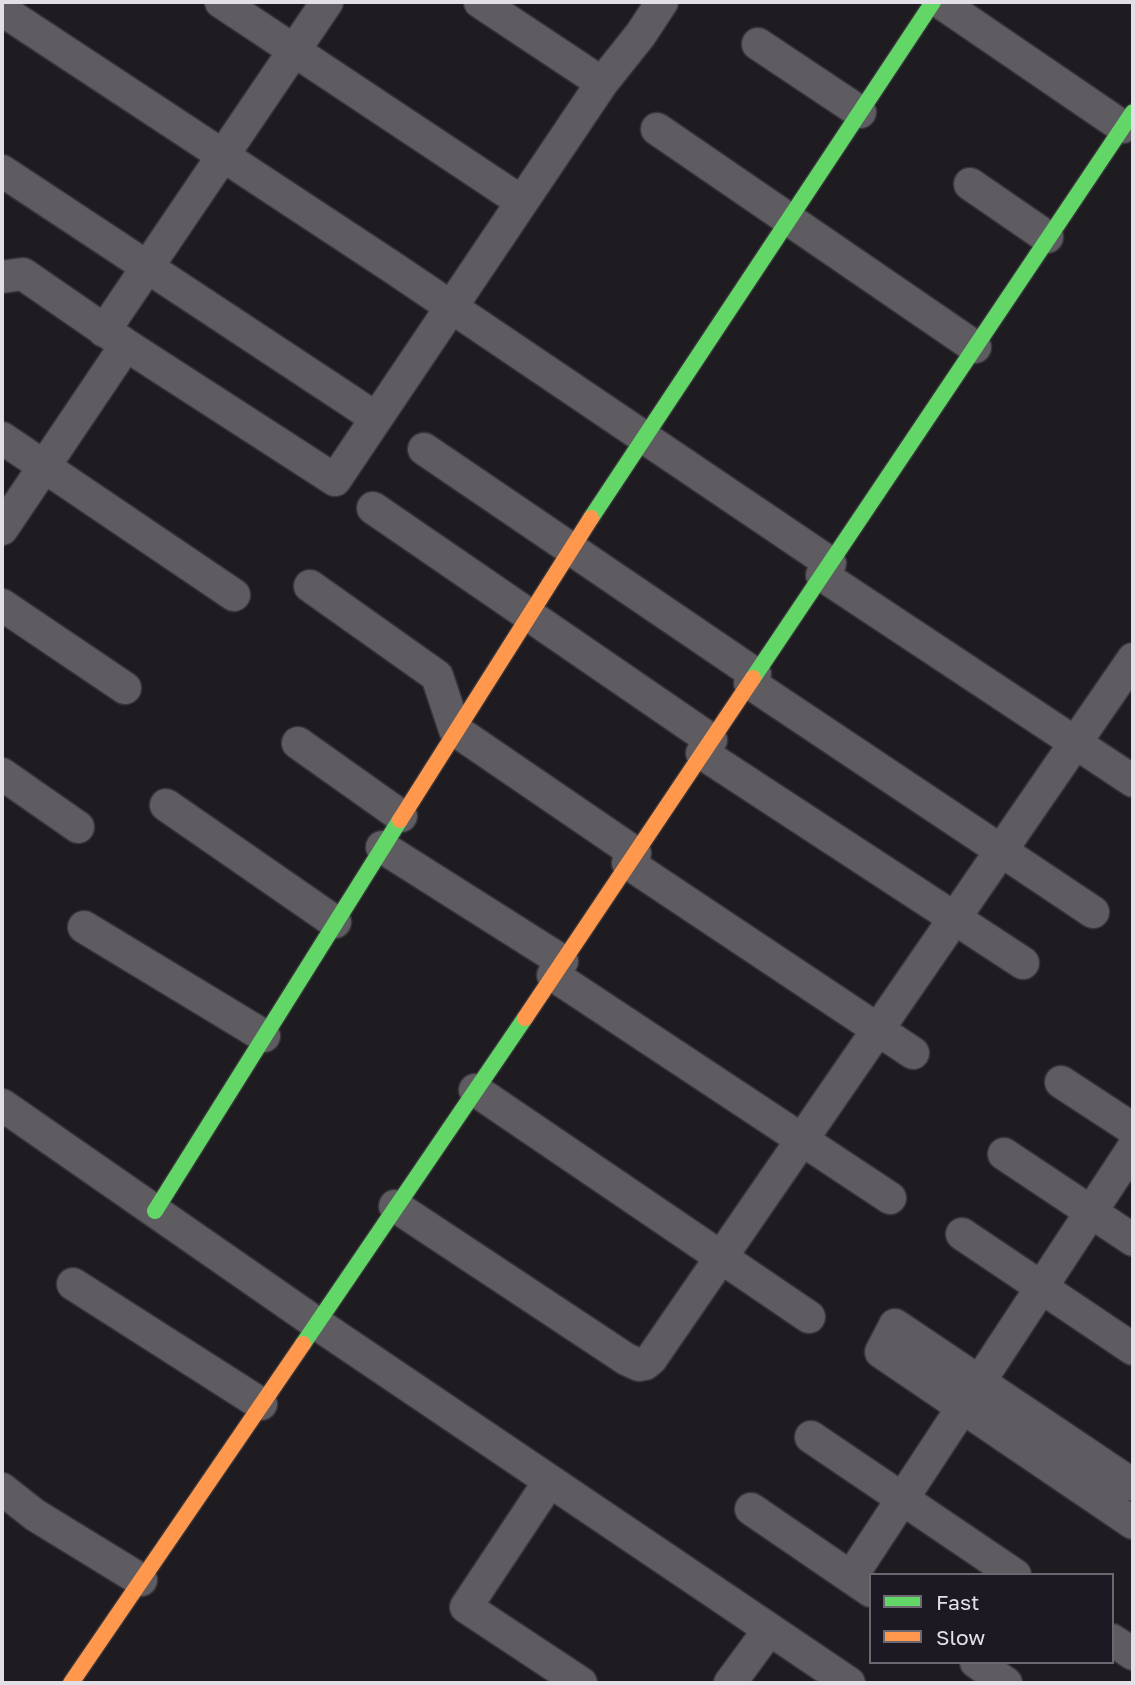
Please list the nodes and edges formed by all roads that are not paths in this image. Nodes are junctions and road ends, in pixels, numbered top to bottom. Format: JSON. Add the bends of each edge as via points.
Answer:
{"nodes":[{"id":1,"x":221,"y":2,"type":"edge"},
{"id":2,"x":327,"y":2,"type":"edge"},
{"id":3,"x":480,"y":2,"type":"edge"},
{"id":4,"x":662,"y":2,"type":"edge"},
{"id":5,"x":933,"y":2,"type":"edge"},
{"id":6,"x":940,"y":2,"type":"edge"},
{"id":7,"x":2,"y":10,"type":"edge"},
{"id":8,"x":758,"y":44,"type":"dead end"},
{"id":9,"x":294,"y":50,"type":"junction"},
{"id":10,"x":602,"y":83,"type":"junction"},
{"id":11,"x":860,"y":112,"type":"junction"},
{"id":12,"x":1128,"y":120,"type":"edge"},
{"id":13,"x":657,"y":129,"type":"dead end"},
{"id":14,"x":223,"y":156,"type":"junction"},
{"id":15,"x":2,"y":171,"type":"edge"},
{"id":16,"x":970,"y":184,"type":"dead end"},
{"id":17,"x":522,"y":202,"type":"junction"},
{"id":18,"x":789,"y":220,"type":"junction"},
{"id":19,"x":1047,"y":237,"type":"junction"},
{"id":20,"x":148,"y":267,"type":"junction"},
{"id":21,"x":2,"y":277,"type":"edge"},
{"id":22,"x":451,"y":308,"type":"junction"},
{"id":23,"x":115,"y":338,"type":"junction"},
{"id":24,"x":975,"y":347,"type":"junction"},
{"id":25,"x":376,"y":418,"type":"junction"},
{"id":26,"x":644,"y":437,"type":"junction"},
{"id":27,"x":2,"y":438,"type":"edge"},
{"id":28,"x":424,"y":449,"type":"dead end"},
{"id":29,"x":43,"y":466,"type":"junction"},
{"id":30,"x":373,"y":508,"type":"dead end"},
{"id":31,"x":2,"y":528,"type":"edge"},
{"id":32,"x":570,"y":549,"type":"junction"},
{"id":33,"x":826,"y":569,"type":"junction"},
{"id":34,"x":310,"y":586,"type":"dead end"},
{"id":35,"x":234,"y":595,"type":"dead end"},
{"id":36,"x":2,"y":605,"type":"edge"},
{"id":37,"x":528,"y":614,"type":"junction"},
{"id":38,"x":1133,"y":659,"type":"edge"},
{"id":39,"x":752,"y":678,"type":"junction"},
{"id":40,"x":125,"y":688,"type":"dead end"},
{"id":41,"x":455,"y":730,"type":"junction"},
{"id":42,"x":298,"y":743,"type":"dead end"},
{"id":43,"x":1076,"y":743,"type":"junction"},
{"id":44,"x":706,"y":747,"type":"junction"},
{"id":45,"x":2,"y":774,"type":"edge"},
{"id":46,"x":1133,"y":781,"type":"edge"},
{"id":47,"x":166,"y":805,"type":"dead end"},
{"id":48,"x":401,"y":816,"type":"junction"},
{"id":49,"x":78,"y":827,"type":"dead end"},
{"id":50,"x":382,"y":847,"type":"junction"},
{"id":51,"x":1001,"y":851,"type":"junction"},
{"id":52,"x":631,"y":858,"type":"junction"},
{"id":53,"x":1093,"y":912,"type":"dead end"},
{"id":54,"x":955,"y":918,"type":"junction"},
{"id":55,"x":335,"y":922,"type":"junction"},
{"id":56,"x":84,"y":927,"type":"dead end"},
{"id":57,"x":1023,"y":963,"type":"dead end"},
{"id":58,"x":557,"y":968,"type":"junction"},
{"id":59,"x":878,"y":1030,"type":"junction"},
{"id":60,"x":264,"y":1037,"type":"junction"},
{"id":61,"x":913,"y":1053,"type":"dead end"},
{"id":62,"x":1062,"y":1082,"type":"dead end"},
{"id":63,"x":475,"y":1090,"type":"junction"},
{"id":64,"x":2,"y":1105,"type":"edge"},
{"id":65,"x":1133,"y":1129,"type":"edge"},
{"id":66,"x":802,"y":1140,"type":"junction"},
{"id":67,"x":1133,"y":1148,"type":"edge"},
{"id":68,"x":1004,"y":1154,"type":"dead end"},
{"id":69,"x":890,"y":1198,"type":"dead end"},
{"id":70,"x":396,"y":1206,"type":"junction"},
{"id":71,"x":155,"y":1211,"type":"junction"},
{"id":72,"x":1091,"y":1212,"type":"junction"},
{"id":73,"x":962,"y":1234,"type":"dead end"},
{"id":74,"x":1133,"y":1240,"type":"edge"},
{"id":75,"x":721,"y":1258,"type":"junction"},
{"id":76,"x":74,"y":1284,"type":"dead end"},
{"id":77,"x":1042,"y":1287,"type":"junction"},
{"id":78,"x":810,"y":1317,"type":"dead end"},
{"id":79,"x":316,"y":1323,"type":"junction"},
{"id":80,"x":1133,"y":1349,"type":"edge"},
{"id":81,"x":971,"y":1395,"type":"junction"},
{"id":82,"x":261,"y":1404,"type":"junction"},
{"id":83,"x":811,"y":1437,"type":"dead end"},
{"id":84,"x":549,"y":1482,"type":"junction"},
{"id":85,"x":1133,"y":1485,"type":"edge"},
{"id":86,"x":2,"y":1489,"type":"edge"},
{"id":87,"x":902,"y":1499,"type":"junction"},
{"id":88,"x":751,"y":1509,"type":"dead end"},
{"id":89,"x":1133,"y":1523,"type":"edge"},
{"id":90,"x":1012,"y":1573,"type":"edge"},
{"id":91,"x":141,"y":1580,"type":"junction"},
{"id":92,"x":861,"y":1584,"type":"edge"},
{"id":93,"x":769,"y":1630,"type":"junction"},
{"id":94,"x":1114,"y":1641,"type":"edge"},
{"id":95,"x":1133,"y":1654,"type":"edge"},
{"id":96,"x":979,"y":1664,"type":"edge"},
{"id":97,"x":71,"y":1683,"type":"edge"},
{"id":98,"x":581,"y":1683,"type":"edge"},
{"id":99,"x":730,"y":1683,"type":"edge"},
{"id":100,"x":849,"y":1683,"type":"edge"},
{"id":101,"x":1006,"y":1683,"type":"edge"}],
"edges":[{"from":1,"to":9,"type":"street"},
{"from":2,"to":9,"type":"street"},
{"from":3,"to":10,"type":"street"},
{"from":4,"to":10,"type":"street"},
{"from":5,"to":11,"type":"street"},
{"from":6,"to":12,"type":"street"},
{"from":7,"to":14,"type":"street"},
{"from":8,"to":11,"type":"street"},
{"from":9,"to":14,"type":"street"},
{"from":9,"to":17,"type":"street"},
{"from":10,"to":17,"type":"street"},
{"from":11,"to":18,"type":"street"},
{"from":12,"to":19,"type":"street"},
{"from":13,"to":18,"type":"street"},
{"from":14,"to":20,"type":"street"},
{"from":14,"to":22,"type":"street"},
{"from":15,"to":20,"type":"street"},
{"from":16,"to":19,"type":"street"},
{"from":17,"to":22,"type":"street"},
{"from":18,"to":24,"type":"street"},
{"from":18,"to":26,"type":"street"},
{"from":19,"to":24,"type":"street"},
{"from":20,"to":23,"type":"street"},
{"from":20,"to":25,"type":"street"},
{"from":21,"to":23,"type":"street","via":[[23,274]]},
{"from":22,"to":25,"type":"street"},
{"from":22,"to":26,"type":"street"},
{"from":23,"to":25,"type":"street","via":[[335,480]]},
{"from":23,"to":29,"type":"street"},
{"from":24,"to":33,"type":"street"},
{"from":26,"to":32,"type":"street"},
{"from":26,"to":33,"type":"street"},
{"from":27,"to":29,"type":"street"},
{"from":28,"to":32,"type":"street"},
{"from":29,"to":31,"type":"street"},
{"from":29,"to":35,"type":"street"},
{"from":30,"to":37,"type":"street"},
{"from":32,"to":37,"type":"street"},
{"from":32,"to":39,"type":"street"},
{"from":33,"to":39,"type":"street"},
{"from":33,"to":43,"type":"street"},
{"from":34,"to":41,"type":"street","via":[[438,676]]},
{"from":36,"to":40,"type":"street"},
{"from":37,"to":41,"type":"street"},
{"from":37,"to":44,"type":"street"},
{"from":38,"to":43,"type":"street"},
{"from":39,"to":44,"type":"street"},
{"from":39,"to":51,"type":"street"},
{"from":41,"to":48,"type":"street"},
{"from":41,"to":52,"type":"street"},
{"from":42,"to":48,"type":"street"},
{"from":43,"to":46,"type":"street"},
{"from":43,"to":51,"type":"street"},
{"from":44,"to":52,"type":"street"},
{"from":44,"to":54,"type":"street"},
{"from":45,"to":49,"type":"street"},
{"from":47,"to":55,"type":"street"},
{"from":48,"to":50,"type":"street"},
{"from":50,"to":55,"type":"street"},
{"from":50,"to":58,"type":"street"},
{"from":51,"to":53,"type":"street"},
{"from":51,"to":54,"type":"street"},
{"from":52,"to":58,"type":"street"},
{"from":52,"to":59,"type":"street"},
{"from":54,"to":57,"type":"street"},
{"from":54,"to":59,"type":"street"},
{"from":55,"to":60,"type":"street"},
{"from":56,"to":60,"type":"street"},
{"from":58,"to":63,"type":"street"},
{"from":58,"to":66,"type":"street"},
{"from":59,"to":61,"type":"street"},
{"from":59,"to":66,"type":"street"},
{"from":60,"to":71,"type":"street"},
{"from":62,"to":65,"type":"street"},
{"from":63,"to":70,"type":"street"},
{"from":63,"to":75,"type":"street"},
{"from":64,"to":71,"type":"street"},
{"from":66,"to":69,"type":"street"},
{"from":66,"to":75,"type":"street"},
{"from":67,"to":72,"type":"street"},
{"from":68,"to":72,"type":"street"},
{"from":70,"to":75,"type":"street","via":[[639,1365],[651,1360]]},
{"from":70,"to":79,"type":"street"},
{"from":71,"to":79,"type":"street"},
{"from":72,"to":74,"type":"street"},
{"from":72,"to":77,"type":"street"},
{"from":73,"to":77,"type":"street"},
{"from":75,"to":78,"type":"street"},
{"from":76,"to":82,"type":"street"},
{"from":77,"to":80,"type":"street"},
{"from":77,"to":81,"type":"street"},
{"from":79,"to":82,"type":"street"},
{"from":79,"to":84,"type":"street"},
{"from":81,"to":85,"type":"street"},
{"from":81,"to":87,"type":"street"},
{"from":81,"to":89,"type":"street"},
{"from":82,"to":91,"type":"street"},
{"from":83,"to":87,"type":"street"},
{"from":84,"to":93,"type":"street"},
{"from":84,"to":98,"type":"street","via":[[466,1607]]},
{"from":86,"to":91,"type":"street","via":[[35,1515]]},
{"from":87,"to":90,"type":"street"},
{"from":87,"to":92,"type":"street"},
{"from":88,"to":92,"type":"street"},
{"from":91,"to":97,"type":"street"},
{"from":93,"to":99,"type":"street"},
{"from":93,"to":100,"type":"street"},
{"from":94,"to":95,"type":"street"},
{"from":96,"to":101,"type":"street"}]}
